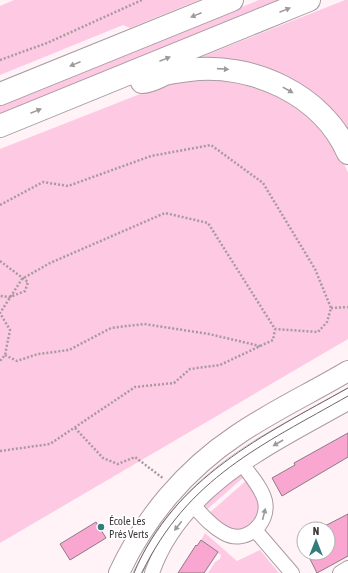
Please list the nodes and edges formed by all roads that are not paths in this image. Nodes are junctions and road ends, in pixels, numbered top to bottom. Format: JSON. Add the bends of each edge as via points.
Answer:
{"nodes":[{"id":1,"x":232,"y":0,"type":"edge"},
{"id":2,"x":309,"y":0,"type":"edge"},
{"id":3,"x":116,"y":79,"type":"junction"},
{"id":4,"x":0,"y":94,"type":"edge"},
{"id":5,"x":0,"y":126,"type":"edge"},
{"id":6,"x":348,"y":154,"type":"edge"},
{"id":7,"x":348,"y":371,"type":"edge"},
{"id":8,"x":348,"y":392,"type":"edge"},
{"id":9,"x":348,"y":404,"type":"edge"},
{"id":10,"x":242,"y":464,"type":"junction"},
{"id":11,"x":194,"y":506,"type":"junction"},
{"id":12,"x":255,"y":530,"type":"junction"},
{"id":13,"x":348,"y":568,"type":"edge"},
{"id":14,"x":119,"y":573,"type":"edge"},
{"id":15,"x":138,"y":573,"type":"edge"},
{"id":16,"x":152,"y":573,"type":"edge"},
{"id":17,"x":292,"y":573,"type":"edge"},
{"id":18,"x":340,"y":573,"type":"edge"}],
"edges":[{"from":1,"to":4,"type":"highway","one_way":true},
{"from":3,"to":2,"type":"highway","one_way":true},
{"from":5,"to":3,"type":"highway","one_way":true},
{"from":3,"to":6,"type":"highway","one_way":true,"via":[[144,82],[167,74],[213,68],[253,74],[291,92],[314,108],[332,127]]},
{"from":7,"to":14,"type":"street","via":[[237,435],[212,453],[183,480],[145,526]]},
{"from":8,"to":15,"type":"lane","via":[[258,442],[211,475],[170,519],[147,553]]},
{"from":9,"to":10,"type":"street","one_way":true},
{"from":10,"to":11,"type":"street"},
{"from":12,"to":10,"type":"street","one_way":true,"via":[[264,517],[265,502]]},
{"from":11,"to":12,"type":"street","via":[[213,526],[225,534],[241,536]]},
{"from":11,"to":16,"type":"street","one_way":true,"via":[[166,543]]},
{"from":12,"to":17,"type":"street"},
{"from":13,"to":18,"type":"street"}]}
